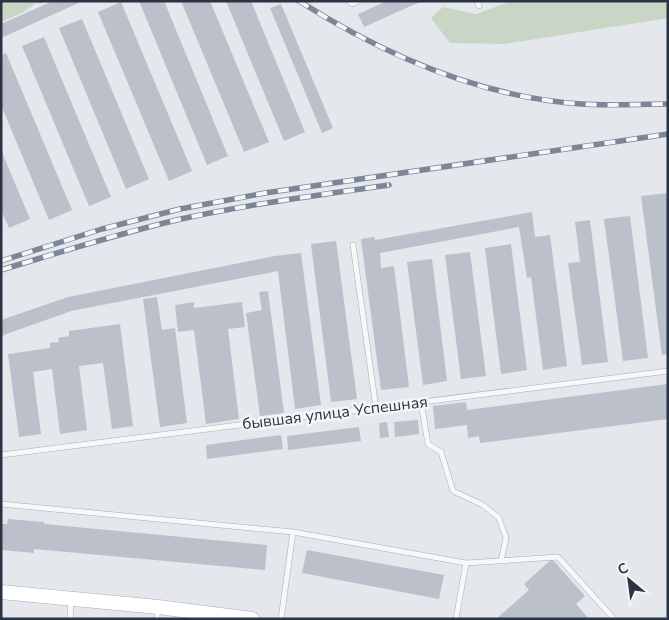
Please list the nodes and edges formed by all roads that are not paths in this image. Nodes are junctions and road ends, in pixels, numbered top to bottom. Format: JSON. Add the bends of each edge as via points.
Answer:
{"nodes":[{"id":1,"x":349,"y":1,"type":"edge"},
{"id":2,"x":360,"y":1,"type":"edge"},
{"id":3,"x":353,"y":245,"type":"dead end"},
{"id":4,"x":668,"y":371,"type":"edge"},
{"id":5,"x":420,"y":402,"type":"junction"},
{"id":6,"x":376,"y":408,"type":"junction"},
{"id":7,"x":1,"y":455,"type":"edge"},
{"id":8,"x":1,"y":504,"type":"edge"},
{"id":9,"x":293,"y":532,"type":"junction"},
{"id":10,"x":501,"y":561,"type":"junction"},
{"id":11,"x":466,"y":563,"type":"junction"},
{"id":12,"x":1,"y":592,"type":"edge"},
{"id":13,"x":71,"y":600,"type":"junction"},
{"id":14,"x":157,"y":613,"type":"edge"},
{"id":15,"x":248,"y":618,"type":"edge"},
{"id":16,"x":70,"y":619,"type":"edge"},
{"id":17,"x":281,"y":619,"type":"edge"},
{"id":18,"x":456,"y":619,"type":"edge"},
{"id":19,"x":614,"y":619,"type":"edge"}],
"edges":[{"from":1,"to":2,"type":"lane","via":[[352,4]]},
{"from":3,"to":6,"type":"lane"},
{"from":4,"to":5,"type":"lane","name":"бывшая улица Успешная"},
{"from":5,"to":6,"type":"lane","name":"бывшая улица Успешная"},
{"from":5,"to":10,"type":"lane","via":[[428,444],[441,452],[452,491],[483,504],[499,518],[506,538]]},
{"from":6,"to":7,"type":"lane","name":"бывшая улица Успешная"},
{"from":8,"to":9,"type":"lane"},
{"from":9,"to":11,"type":"lane"},
{"from":9,"to":17,"type":"lane"},
{"from":10,"to":11,"type":"lane"},
{"from":10,"to":19,"type":"lane","via":[[558,557]]},
{"from":11,"to":18,"type":"lane"},
{"from":12,"to":13,"type":"street"},
{"from":13,"to":14,"type":"street"},
{"from":13,"to":16,"type":"lane"},
{"from":14,"to":15,"type":"street"}]}
